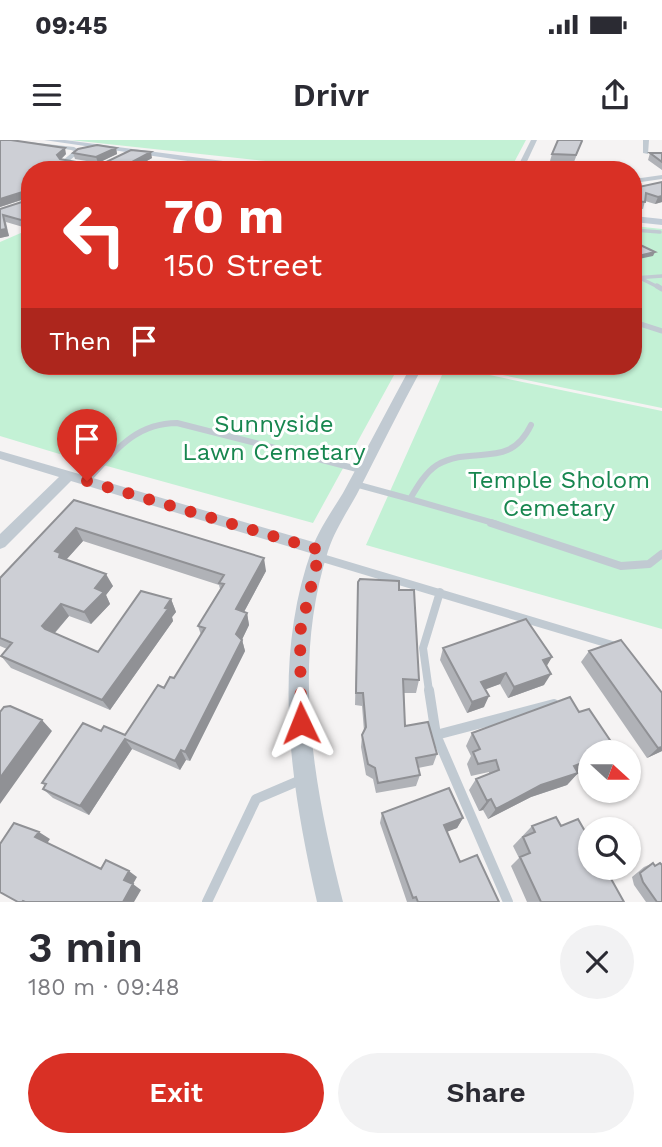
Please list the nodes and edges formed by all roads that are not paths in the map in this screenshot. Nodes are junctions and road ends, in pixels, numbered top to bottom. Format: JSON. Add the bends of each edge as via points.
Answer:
{"nodes":[{"id":1,"x":13,"y":140,"type":"edge"},
{"id":2,"x":48,"y":140,"type":"edge"},
{"id":3,"x":534,"y":140,"type":"edge"},
{"id":4,"x":646,"y":140,"type":"edge"},
{"id":5,"x":137,"y":151,"type":"junction"},
{"id":6,"x":646,"y":153,"type":"dead end"},
{"id":7,"x":117,"y":159,"type":"edge"},
{"id":8,"x":65,"y":161,"type":"edge"},
{"id":9,"x":206,"y":161,"type":"edge"},
{"id":10,"x":225,"y":161,"type":"edge"},
{"id":11,"x":524,"y":161,"type":"edge"},
{"id":12,"x":662,"y":177,"type":"edge"},
{"id":13,"x":642,"y":180,"type":"edge"},
{"id":14,"x":642,"y":214,"type":"edge"},
{"id":15,"x":662,"y":217,"type":"edge"},
{"id":16,"x":642,"y":222,"type":"edge"},
{"id":17,"x":642,"y":230,"type":"edge"},
{"id":18,"x":661,"y":230,"type":"edge"},
{"id":19,"x":661,"y":277,"type":"edge"},
{"id":20,"x":642,"y":279,"type":"joint"},
{"id":21,"x":662,"y":289,"type":"edge"},
{"id":22,"x":642,"y":325,"type":"edge"},
{"id":23,"x":662,"y":331,"type":"edge"},
{"id":24,"x":412,"y":375,"type":"edge"},
{"id":25,"x":531,"y":425,"type":"dead end"},
{"id":26,"x":0,"y":455,"type":"edge"},
{"id":27,"x":68,"y":476,"type":"junction"},
{"id":28,"x":358,"y":477,"type":"junction"},
{"id":29,"x":87,"y":481,"type":"junction"},
{"id":30,"x":410,"y":499,"type":"junction"},
{"id":31,"x":0,"y":543,"type":"edge"},
{"id":32,"x":319,"y":553,"type":"junction"},
{"id":33,"x":662,"y":554,"type":"edge"},
{"id":34,"x":440,"y":592,"type":"junction"},
{"id":35,"x":630,"y":653,"type":"edge"},
{"id":36,"x":554,"y":704,"type":"edge"},
{"id":37,"x":436,"y":735,"type":"junction"},
{"id":38,"x":304,"y":779,"type":"junction"},
{"id":39,"x":207,"y":902,"type":"edge"},
{"id":40,"x":330,"y":902,"type":"edge"},
{"id":41,"x":508,"y":902,"type":"edge"}],
"edges":[{"from":1,"to":8,"type":"street","via":[[78,151]]},
{"from":2,"to":5,"type":"main road"},
{"from":3,"to":11,"type":"street"},
{"from":4,"to":6,"type":"street"},
{"from":5,"to":7,"type":"street"},
{"from":5,"to":9,"type":"main road"},
{"from":5,"to":10,"type":"main road"},
{"from":12,"to":13,"type":"street"},
{"from":14,"to":15,"type":"main road"},
{"from":16,"to":18,"type":"main road"},
{"from":17,"to":18,"type":"lane"},
{"from":19,"to":20,"type":"lane"},
{"from":19,"to":21,"type":"lane"},
{"from":20,"to":21,"type":"lane"},
{"from":22,"to":23,"type":"lane"},
{"from":24,"to":28,"type":"street"},
{"from":25,"to":30,"type":"lane","via":[[526,443],[512,453],[478,454],[438,464]]},
{"from":26,"to":27,"type":"street"},
{"from":27,"to":29,"type":"street"},
{"from":27,"to":31,"type":"street"},
{"from":28,"to":29,"type":"lane","via":[[157,421],[138,429]]},
{"from":28,"to":30,"type":"lane"},
{"from":28,"to":32,"type":"street"},
{"from":29,"to":32,"type":"street"},
{"from":30,"to":33,"type":"lane","via":[[621,566],[649,564]]},
{"from":32,"to":34,"type":"lane"},
{"from":32,"to":38,"type":"street","via":[[300,632]]},
{"from":34,"to":35,"type":"lane"},
{"from":34,"to":37,"type":"lane","via":[[423,648]]},
{"from":36,"to":37,"type":"lane"},
{"from":37,"to":41,"type":"lane"},
{"from":38,"to":39,"type":"lane","via":[[256,799]]},
{"from":38,"to":40,"type":"street"}]}
